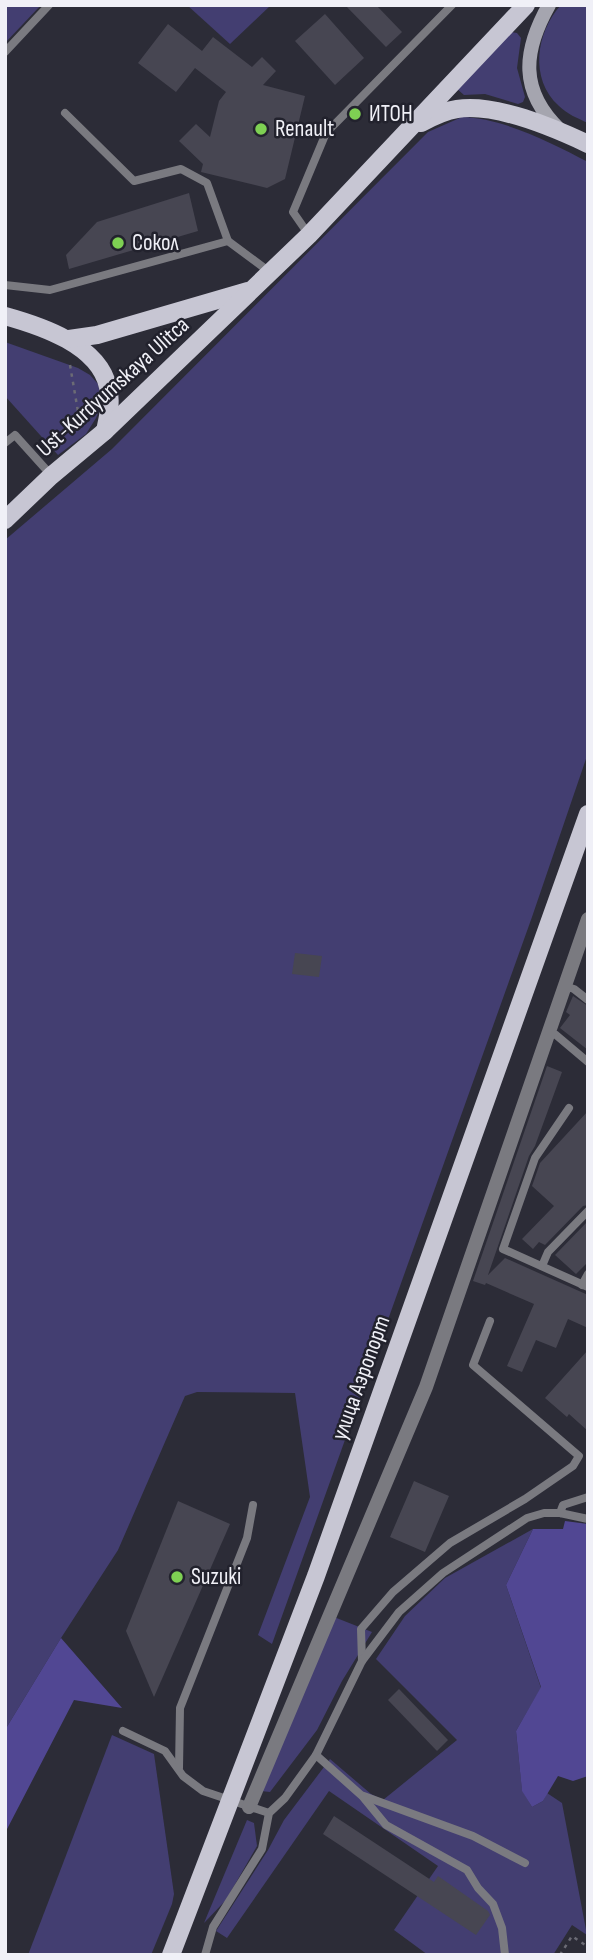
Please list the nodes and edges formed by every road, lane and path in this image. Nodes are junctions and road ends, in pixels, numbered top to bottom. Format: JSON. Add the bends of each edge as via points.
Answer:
{"nodes":[{"id":1,"x":49,"y":5,"type":"edge"},
{"id":2,"x":452,"y":5,"type":"edge"},
{"id":3,"x":526,"y":5,"type":"edge"},
{"id":4,"x":550,"y":5,"type":"edge"},
{"id":5,"x":5,"y":52,"type":"edge"},
{"id":6,"x":65,"y":113,"type":"dead end"},
{"id":7,"x":409,"y":130,"type":"junction"},
{"id":8,"x":563,"y":133,"type":"junction"},
{"id":9,"x":588,"y":144,"type":"edge"},
{"id":10,"x":309,"y":235,"type":"junction"},
{"id":11,"x":228,"y":241,"type":"junction"},
{"id":12,"x":271,"y":273,"type":"junction"},
{"id":13,"x":5,"y":285,"type":"edge"},
{"id":14,"x":253,"y":290,"type":"junction"},
{"id":15,"x":5,"y":316,"type":"edge"},
{"id":16,"x":69,"y":340,"type":"junction"},
{"id":17,"x":70,"y":365,"type":"dead end"},
{"id":18,"x":104,"y":430,"type":"junction"},
{"id":19,"x":86,"y":434,"type":"dead end"},
{"id":20,"x":5,"y":443,"type":"edge"},
{"id":21,"x":51,"y":476,"type":"junction"},
{"id":22,"x":5,"y":520,"type":"edge"},
{"id":23,"x":588,"y":814,"type":"edge"},
{"id":24,"x":588,"y":919,"type":"edge"},
{"id":25,"x":585,"y":939,"type":"edge"},
{"id":26,"x":564,"y":986,"type":"junction"},
{"id":27,"x":588,"y":1000,"type":"edge"},
{"id":28,"x":548,"y":1033,"type":"junction"},
{"id":29,"x":588,"y":1062,"type":"edge"},
{"id":30,"x":569,"y":1108,"type":"dead end"},
{"id":31,"x":588,"y":1211,"type":"edge"},
{"id":32,"x":542,"y":1266,"type":"junction"},
{"id":33,"x":588,"y":1274,"type":"edge"},
{"id":34,"x":585,"y":1286,"type":"edge"},
{"id":35,"x":490,"y":1321,"type":"dead end"},
{"id":36,"x":588,"y":1497,"type":"edge"},
{"id":37,"x":253,"y":1505,"type":"dead end"},
{"id":38,"x":560,"y":1513,"type":"junction"},
{"id":39,"x":588,"y":1519,"type":"edge"},
{"id":40,"x":362,"y":1661,"type":"junction"},
{"id":41,"x":123,"y":1731,"type":"dead end"},
{"id":42,"x":316,"y":1755,"type":"junction"},
{"id":43,"x":179,"y":1768,"type":"junction"},
{"id":44,"x":361,"y":1794,"type":"junction"},
{"id":45,"x":230,"y":1801,"type":"junction"},
{"id":46,"x":249,"y":1807,"type":"junction"},
{"id":47,"x":269,"y":1813,"type":"junction"},
{"id":48,"x":525,"y":1863,"type":"dead end"},
{"id":49,"x":588,"y":1947,"type":"edge"},
{"id":50,"x":171,"y":1955,"type":"edge"},
{"id":51,"x":205,"y":1955,"type":"edge"},
{"id":52,"x":505,"y":1955,"type":"edge"},
{"id":53,"x":560,"y":1955,"type":"edge"}],
"edges":[{"from":1,"to":5,"type":"lane"},
{"from":2,"to":10,"type":"lane","via":[[326,133],[293,212]]},
{"from":3,"to":7,"type":"main road","name":"Ust-Kurdyumskaya Ulitca"},
{"from":4,"to":8,"type":"street","via":[[536,29],[530,76],[538,104]]},
{"from":6,"to":11,"type":"lane","via":[[134,181],[181,169],[207,183]]},
{"from":7,"to":8,"type":"main road","via":[[455,109],[477,108]]},
{"from":7,"to":10,"type":"main road","name":"Ust-Kurdyumskaya Ulitca"},
{"from":8,"to":9,"type":"main road"},
{"from":10,"to":12,"type":"main road","name":"Ust-Kurdyumskaya Ulitca"},
{"from":11,"to":12,"type":"lane"},
{"from":11,"to":13,"type":"lane","via":[[50,290]]},
{"from":12,"to":14,"type":"main road","name":"Ust-Kurdyumskaya Ulitca"},
{"from":14,"to":16,"type":"main road","name":"Ust-Kurdyumskaya Ulitca"},
{"from":14,"to":18,"type":"main road","name":"Ust-Kurdyumskaya Ulitca"},
{"from":15,"to":16,"type":"main road"},
{"from":16,"to":18,"type":"main road","via":[[100,370],[108,386],[110,409]]},
{"from":17,"to":19,"type":"path","via":[[79,427]]},
{"from":18,"to":21,"type":"main road","name":"Ust-Kurdyumskaya Ulitca"},
{"from":20,"to":21,"type":"lane","via":[[15,435]]},
{"from":21,"to":22,"type":"main road","name":"Ust-Kurdyumskaya Ulitca"},
{"from":23,"to":45,"type":"main road","name":"улица Аэропорт","via":[[316,1576]]},
{"from":24,"to":25,"type":"street"},
{"from":25,"to":26,"type":"street"},
{"from":26,"to":27,"type":"lane"},
{"from":26,"to":28,"type":"street"},
{"from":28,"to":29,"type":"lane"},
{"from":28,"to":46,"type":"street","via":[[426,1387]]},
{"from":30,"to":32,"type":"lane","via":[[535,1158],[503,1249]]},
{"from":31,"to":32,"type":"lane","via":[[548,1252]]},
{"from":32,"to":34,"type":"lane"},
{"from":33,"to":34,"type":"lane"},
{"from":35,"to":40,"type":"lane","via":[[472,1365],[579,1456],[573,1466],[544,1486],[450,1543],[393,1592],[361,1629]]},
{"from":36,"to":38,"type":"lane","via":[[563,1505]]},
{"from":37,"to":43,"type":"lane","via":[[247,1538],[180,1708]]},
{"from":38,"to":39,"type":"lane"},
{"from":38,"to":40,"type":"lane","via":[[527,1518],[443,1573],[399,1612]]},
{"from":40,"to":42,"type":"lane"},
{"from":41,"to":43,"type":"lane","via":[[165,1751]]},
{"from":42,"to":44,"type":"lane"},
{"from":42,"to":47,"type":"lane"},
{"from":43,"to":45,"type":"lane","via":[[203,1791]]},
{"from":44,"to":48,"type":"lane","via":[[473,1836]]},
{"from":44,"to":52,"type":"lane","via":[[386,1825],[467,1870],[493,1904]]},
{"from":45,"to":46,"type":"lane"},
{"from":45,"to":50,"type":"main road","name":"улица Аэропорт"},
{"from":46,"to":47,"type":"lane"},
{"from":47,"to":51,"type":"lane","via":[[262,1849],[213,1927]]},
{"from":49,"to":53,"type":"path","via":[[572,1936]]}]}
